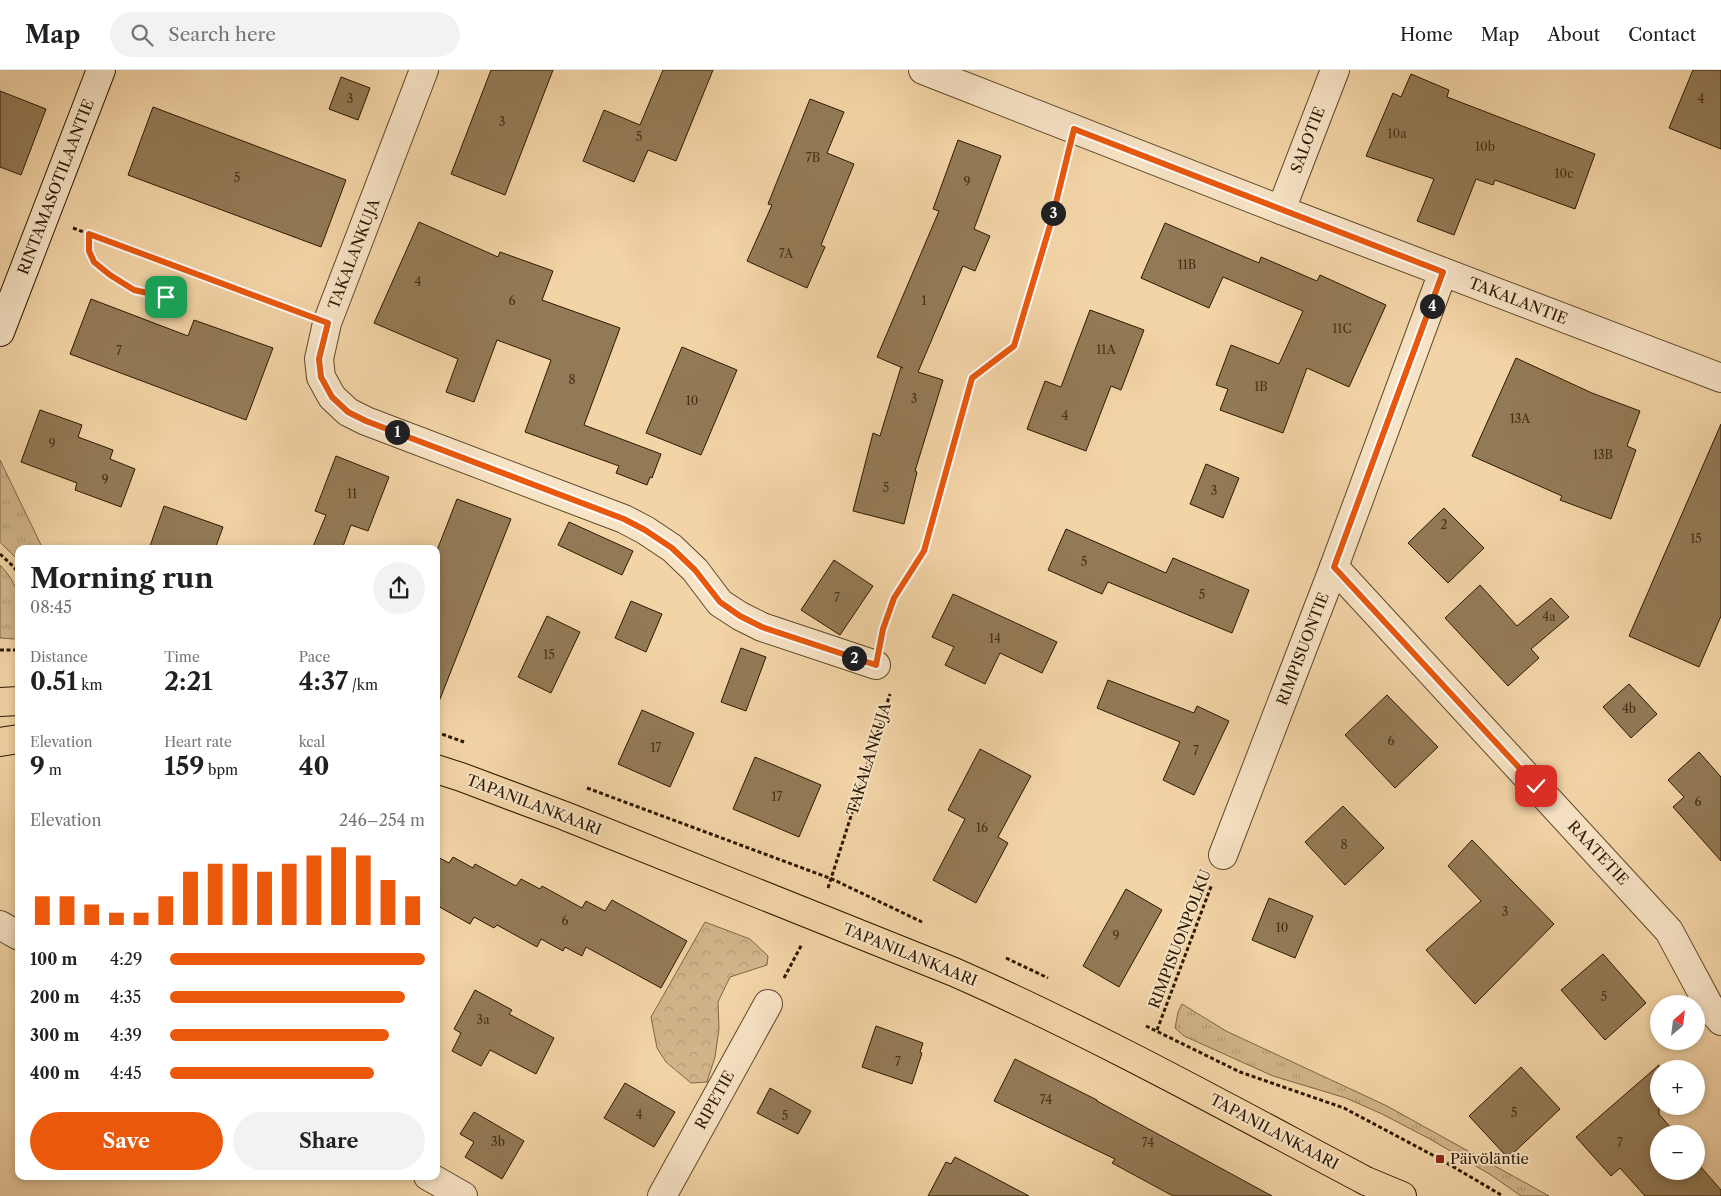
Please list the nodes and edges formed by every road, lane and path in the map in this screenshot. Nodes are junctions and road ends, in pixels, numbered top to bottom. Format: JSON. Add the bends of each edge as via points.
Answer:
{"nodes":[{"id":1,"x":101,"y":70,"type":"edge"},
{"id":2,"x":424,"y":70,"type":"edge"},
{"id":3,"x":923,"y":70,"type":"edge"},
{"id":4,"x":1335,"y":70,"type":"edge"},
{"id":5,"x":1074,"y":129,"type":"junction"},
{"id":6,"x":1281,"y":210,"type":"junction"},
{"id":7,"x":44,"y":217,"type":"junction"},
{"id":8,"x":89,"y":234,"type":"junction"},
{"id":9,"x":1443,"y":272,"type":"junction"},
{"id":10,"x":166,"y":297,"type":"dead end"},
{"id":11,"x":328,"y":323,"type":"junction"},
{"id":12,"x":0,"y":332,"type":"edge"},
{"id":13,"x":1721,"y":378,"type":"edge"},
{"id":14,"x":0,"y":554,"type":"edge"},
{"id":15,"x":1334,"y":567,"type":"junction"},
{"id":16,"x":15,"y":569,"type":"edge"},
{"id":17,"x":0,"y":650,"type":"edge"},
{"id":18,"x":15,"y":650,"type":"edge"},
{"id":19,"x":876,"y":665,"type":"junction"},
{"id":20,"x":15,"y":701,"type":"edge"},
{"id":21,"x":0,"y":702,"type":"edge"},
{"id":22,"x":15,"y":740,"type":"edge"},
{"id":23,"x":0,"y":742,"type":"edge"},
{"id":24,"x":440,"y":771,"type":"edge"},
{"id":25,"x":1223,"y":855,"type":"joint"},
{"id":26,"x":815,"y":917,"type":"junction"},
{"id":27,"x":0,"y":925,"type":"edge"},
{"id":28,"x":15,"y":934,"type":"edge"},
{"id":29,"x":768,"y":1004,"type":"joint"},
{"id":30,"x":1721,"y":1021,"type":"edge"},
{"id":31,"x":435,"y":1180,"type":"edge"},
{"id":32,"x":1373,"y":1188,"type":"edge"},
{"id":33,"x":463,"y":1196,"type":"edge"},
{"id":34,"x":662,"y":1196,"type":"edge"},
{"id":35,"x":1402,"y":1196,"type":"edge"},
{"id":36,"x":1503,"y":1196,"type":"edge"}],
"edges":[{"from":1,"to":7,"type":"street","name":"RINTAMASOTILAANTIE"},
{"from":2,"to":11,"type":"street","name":"TAKALANKUJA"},
{"from":3,"to":5,"type":"street","name":"TAKALANTIE"},
{"from":4,"to":6,"type":"street","name":"SALOTIE"},
{"from":5,"to":6,"type":"street","name":"TAKALANTIE"},
{"from":5,"to":19,"type":"path","via":[[1052,219],[1014,346],[972,378],[924,551],[894,598],[883,629]]},
{"from":6,"to":9,"type":"street","name":"TAKALANTIE"},
{"from":7,"to":8,"type":"path"},
{"from":7,"to":12,"type":"street","name":"RINTAMASOTILAANTIE"},
{"from":8,"to":10,"type":"path","via":[[89,251],[94,262],[134,290]]},
{"from":8,"to":11,"type":"path"},
{"from":9,"to":13,"type":"street","name":"TAKALANTIE"},
{"from":9,"to":15,"type":"street","name":"RIMPISUONTIE"},
{"from":11,"to":19,"type":"street","name":"TAKALANKUJA","via":[[319,359],[321,377],[332,397],[348,412],[624,519],[672,548],[695,570],[720,602],[740,616],[762,627]]},
{"from":14,"to":16,"type":"path"},
{"from":15,"to":25,"type":"street","name":"RIMPISUONTIE"},
{"from":15,"to":30,"type":"street","name":"RAATETIE","via":[[1669,931],[1712,1011]]},
{"from":17,"to":18,"type":"path"},
{"from":19,"to":26,"type":"path","name":"TAKALANKUJA","via":[[891,690],[832,879]]},
{"from":20,"to":21,"type":"main road"},
{"from":22,"to":23,"type":"main road"},
{"from":24,"to":26,"type":"main road","name":"TAPANILANKAARI","via":[[538,805]]},
{"from":25,"to":36,"type":"path","name":"RIMPISUONPOLKU","via":[[1157,1030],[1240,1072],[1344,1108]]},
{"from":26,"to":29,"type":"path","name":"TAKALANKUJA"},
{"from":26,"to":32,"type":"main road","name":"TAPANILANKAARI","via":[[1015,999]]},
{"from":27,"to":28,"type":"street"},
{"from":29,"to":34,"type":"street","name":"RIPETIE"},
{"from":31,"to":33,"type":"street"},
{"from":32,"to":35,"type":"main road","name":"TAPANILANKAARI"}]}
